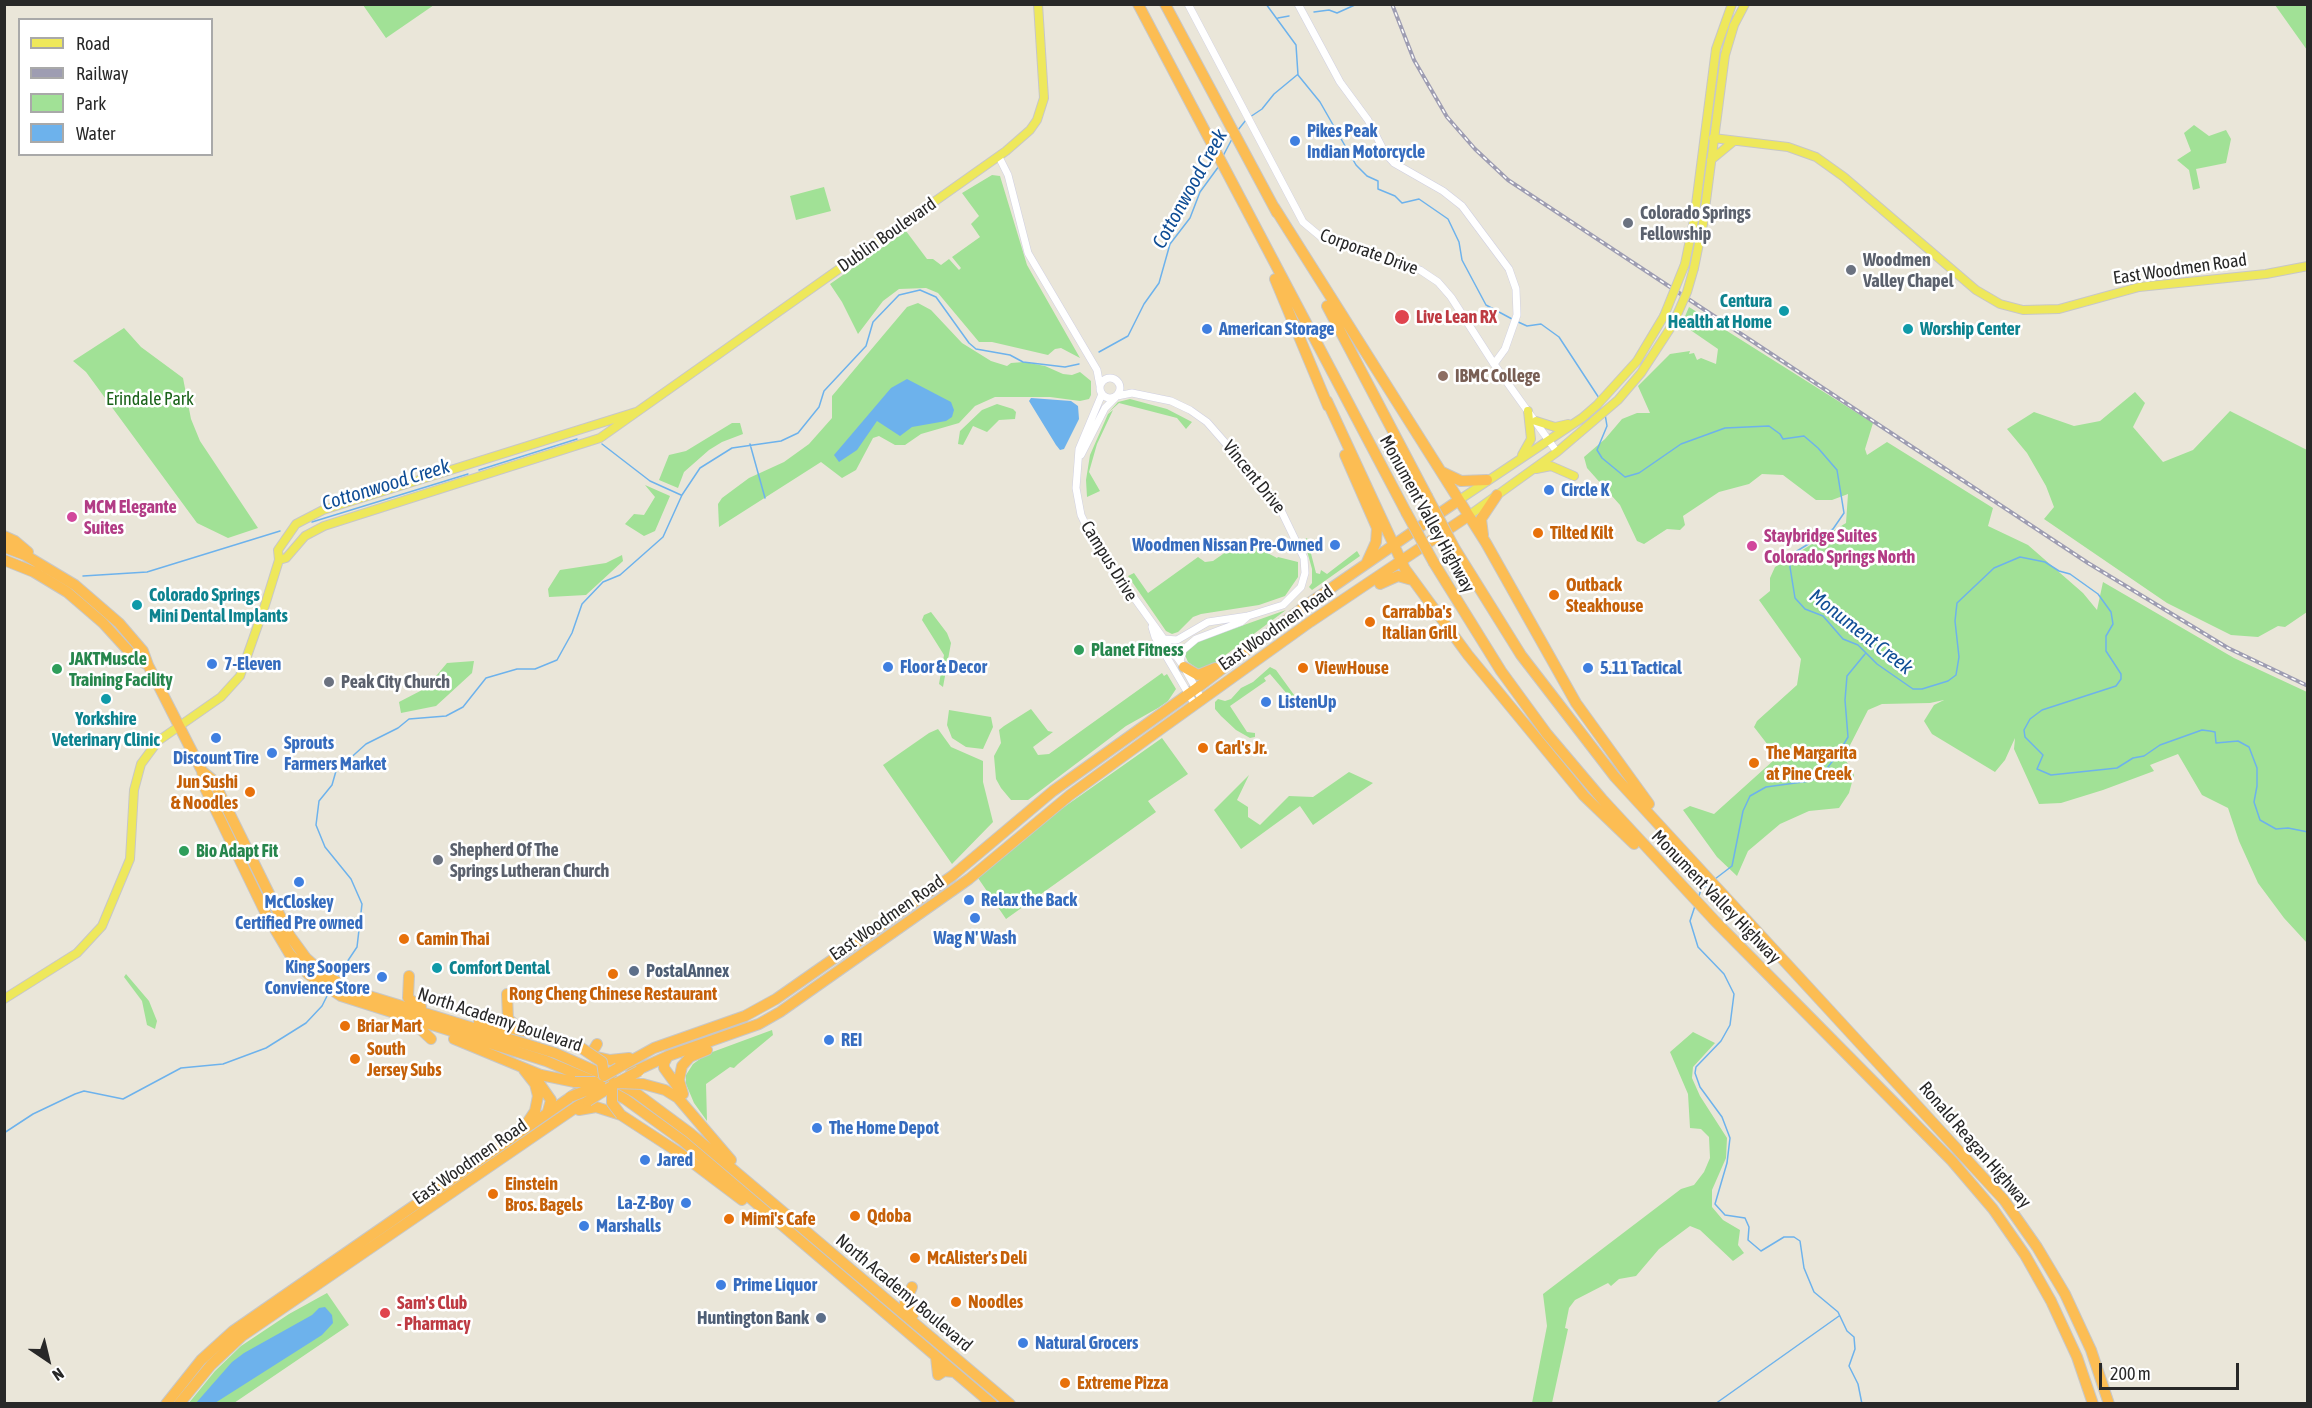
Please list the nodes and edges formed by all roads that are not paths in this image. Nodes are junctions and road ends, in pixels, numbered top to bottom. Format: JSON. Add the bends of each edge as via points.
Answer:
{"nodes":[{"id":1,"x":1038,"y":4,"type":"edge"},
{"id":2,"x":1138,"y":4,"type":"edge"},
{"id":3,"x":1165,"y":4,"type":"edge"},
{"id":4,"x":1188,"y":4,"type":"edge"},
{"id":5,"x":1298,"y":4,"type":"edge"},
{"id":6,"x":1732,"y":4,"type":"edge"},
{"id":7,"x":1744,"y":4,"type":"edge"},
{"id":8,"x":1708,"y":138,"type":"junction"},
{"id":9,"x":1734,"y":141,"type":"junction"},
{"id":10,"x":999,"y":157,"type":"junction"},
{"id":11,"x":1710,"y":160,"type":"junction"},
{"id":12,"x":1274,"y":207,"type":"junction"},
{"id":13,"x":1252,"y":224,"type":"junction"},
{"id":14,"x":2307,"y":266,"type":"edge"},
{"id":15,"x":1494,"y":364,"type":"junction"},
{"id":16,"x":1097,"y":370,"type":"junction"},
{"id":17,"x":1110,"y":378,"type":"junction"},
{"id":18,"x":1120,"y":385,"type":"junction"},
{"id":19,"x":1101,"y":390,"type":"junction"},
{"id":20,"x":1132,"y":393,"type":"junction"},
{"id":21,"x":1115,"y":397,"type":"junction"},
{"id":22,"x":1327,"y":401,"type":"junction"},
{"id":23,"x":1528,"y":411,"type":"junction"},
{"id":24,"x":636,"y":412,"type":"junction"},
{"id":25,"x":1578,"y":420,"type":"junction"},
{"id":26,"x":1536,"y":422,"type":"junction"},
{"id":27,"x":1549,"y":440,"type":"junction"},
{"id":28,"x":1557,"y":452,"type":"junction"},
{"id":29,"x":1081,"y":455,"type":"junction"},
{"id":30,"x":1520,"y":458,"type":"junction"},
{"id":31,"x":1533,"y":469,"type":"junction"},
{"id":32,"x":1441,"y":471,"type":"junction"},
{"id":33,"x":1574,"y":476,"type":"dead end"},
{"id":34,"x":1487,"y":480,"type":"junction"},
{"id":35,"x":1497,"y":495,"type":"junction"},
{"id":36,"x":1459,"y":500,"type":"junction"},
{"id":37,"x":1468,"y":516,"type":"junction"},
{"id":38,"x":4,"y":536,"type":"edge"},
{"id":39,"x":1486,"y":543,"type":"junction"},
{"id":40,"x":1394,"y":545,"type":"junction"},
{"id":41,"x":4,"y":547,"type":"edge"},
{"id":42,"x":4,"y":560,"type":"edge"},
{"id":43,"x":279,"y":560,"type":"junction"},
{"id":44,"x":1401,"y":561,"type":"junction"},
{"id":45,"x":1365,"y":564,"type":"junction"},
{"id":46,"x":55,"y":572,"type":"junction"},
{"id":47,"x":1413,"y":580,"type":"junction"},
{"id":48,"x":1342,"y":601,"type":"junction"},
{"id":49,"x":1248,"y":616,"type":"junction"},
{"id":50,"x":1152,"y":627,"type":"junction"},
{"id":51,"x":1164,"y":639,"type":"junction"},
{"id":52,"x":1261,"y":639,"type":"junction"},
{"id":53,"x":1182,"y":664,"type":"junction"},
{"id":54,"x":148,"y":665,"type":"junction"},
{"id":55,"x":1193,"y":691,"type":"junction"},
{"id":56,"x":1199,"y":703,"type":"junction"},
{"id":57,"x":180,"y":725,"type":"junction"},
{"id":58,"x":1019,"y":820,"type":"junction"},
{"id":59,"x":1684,"y":850,"type":"junction"},
{"id":60,"x":987,"y":864,"type":"junction"},
{"id":61,"x":1668,"y":870,"type":"junction"},
{"id":62,"x":1792,"y":966,"type":"joint"},
{"id":63,"x":410,"y":976,"type":"dead end"},
{"id":64,"x":1773,"y":980,"type":"joint"},
{"id":65,"x":507,"y":994,"type":"dead end"},
{"id":66,"x":354,"y":996,"type":"junction"},
{"id":67,"x":4,"y":999,"type":"edge"},
{"id":68,"x":768,"y":1004,"type":"junction"},
{"id":69,"x":787,"y":1008,"type":"junction"},
{"id":70,"x":443,"y":1017,"type":"junction"},
{"id":71,"x":408,"y":1019,"type":"junction"},
{"id":72,"x":759,"y":1024,"type":"junction"},
{"id":73,"x":525,"y":1030,"type":"junction"},
{"id":74,"x":430,"y":1039,"type":"dead end"},
{"id":75,"x":687,"y":1049,"type":"junction"},
{"id":76,"x":646,"y":1052,"type":"junction"},
{"id":77,"x":590,"y":1053,"type":"junction"},
{"id":78,"x":668,"y":1056,"type":"junction"},
{"id":79,"x":517,"y":1064,"type":"junction"},
{"id":80,"x":527,"y":1073,"type":"junction"},
{"id":81,"x":610,"y":1079,"type":"junction"},
{"id":82,"x":575,"y":1090,"type":"junction"},
{"id":83,"x":683,"y":1094,"type":"junction"},
{"id":84,"x":548,"y":1112,"type":"junction"},
{"id":85,"x":570,"y":1113,"type":"junction"},
{"id":86,"x":621,"y":1115,"type":"junction"},
{"id":87,"x":523,"y":1129,"type":"junction"},
{"id":88,"x":706,"y":1130,"type":"junction"},
{"id":89,"x":790,"y":1219,"type":"junction"},
{"id":90,"x":797,"y":1239,"type":"junction"},
{"id":91,"x":912,"y":1287,"type":"dead end"},
{"id":92,"x":939,"y":1344,"type":"junction"},
{"id":93,"x":991,"y":1402,"type":"edge"},
{"id":94,"x":1009,"y":1402,"type":"edge"},
{"id":95,"x":166,"y":1404,"type":"edge"},
{"id":96,"x":179,"y":1404,"type":"edge"},
{"id":97,"x":2093,"y":1404,"type":"edge"},
{"id":98,"x":2109,"y":1404,"type":"edge"}],
"edges":[{"from":1,"to":10,"type":"main road","name":"Dublin Boulevard","via":[[1044,98],[1030,130]]},
{"from":2,"to":13,"type":"highway","name":"Monument Valley Highway"},
{"from":3,"to":12,"type":"highway","name":"Monument Valley Highway"},
{"from":4,"to":15,"type":"street","name":"Corporate Drive","via":[[1296,211],[1311,231],[1420,270],[1438,282]]},
{"from":5,"to":15,"type":"street","via":[[1340,82],[1368,120],[1385,153],[1394,163],[1462,206],[1502,256],[1513,277],[1517,315],[1505,349]]},
{"from":6,"to":8,"type":"main road","via":[[1716,49]]},
{"from":7,"to":8,"type":"main road","via":[[1725,55]]},
{"from":8,"to":9,"type":"main road","name":"East Woodmen Road"},
{"from":8,"to":11,"type":"main road","name":"East Woodmen Road"},
{"from":8,"to":25,"type":"main road","name":"East Woodmen Road","bridge":true,"via":[[1685,264],[1664,316],[1626,375]]},
{"from":9,"to":11,"type":"main road"},
{"from":9,"to":14,"type":"main road","name":"East Woodmen Road","via":[[1788,147],[1816,157],[1976,290],[2000,304],[2023,310],[2059,309],[2139,287]]},
{"from":10,"to":16,"type":"street","via":[[1008,175],[1029,253]]},
{"from":10,"to":24,"type":"main road","name":"Dublin Boulevard"},
{"from":11,"to":28,"type":"main road","name":"East Woodmen Road","bridge":true,"via":[[1694,268],[1673,324],[1633,382]]},
{"from":12,"to":32,"type":"highway"},
{"from":12,"to":59,"type":"highway","name":"Monument Valley Highway","bridge":true,"via":[[1492,612],[1540,682],[1616,777]]},
{"from":13,"to":22,"type":"highway"},
{"from":13,"to":61,"type":"highway","name":"Monument Valley Highway","bridge":true,"via":[[1406,512],[1482,643],[1547,734]]},
{"from":15,"to":23,"type":"street","name":"Corporate Drive"},
{"from":16,"to":17,"type":"street"},
{"from":16,"to":19,"type":"street"},
{"from":17,"to":18,"type":"street"},
{"from":17,"to":19,"type":"street"},
{"from":18,"to":20,"type":"street","name":"Vincent Drive"},
{"from":18,"to":21,"type":"street"},
{"from":19,"to":21,"type":"street","via":[[1108,398]]},
{"from":19,"to":29,"type":"street","name":"Campus Drive","via":[[1080,446]]},
{"from":20,"to":21,"type":"street","name":"Vincent Drive"},
{"from":20,"to":49,"type":"street","name":"Vincent Drive","via":[[1178,404],[1207,422],[1286,515],[1304,558],[1302,584],[1286,603]]},
{"from":21,"to":29,"type":"street","name":"Campus Drive","via":[[1105,408]]},
{"from":22,"to":40,"type":"highway"},
{"from":22,"to":45,"type":"highway","via":[[1377,528],[1376,542]]},
{"from":23,"to":26,"type":"street","name":"Corporate Drive"},
{"from":23,"to":30,"type":"main road","via":[[1531,439]]},
{"from":24,"to":43,"type":"main road","name":"Dublin Boulevard","via":[[610,433],[588,444],[324,526],[305,536],[286,558]]},
{"from":24,"to":43,"type":"main road","name":"Dublin Boulevard","via":[[314,513],[288,534],[279,550]]},
{"from":25,"to":26,"type":"main road","via":[[1555,427]]},
{"from":25,"to":27,"type":"main road","name":"East Woodmen Road"},
{"from":26,"to":27,"type":"street","name":"Corporate Drive"},
{"from":27,"to":28,"type":"street","name":"Corporate Drive"},
{"from":27,"to":30,"type":"main road","name":"East Woodmen Road"},
{"from":28,"to":31,"type":"main road","name":"East Woodmen Road"},
{"from":29,"to":50,"type":"street","name":"Campus Drive","via":[[1076,491],[1085,527]]},
{"from":30,"to":34,"type":"main road","name":"East Woodmen Road"},
{"from":31,"to":33,"type":"main road","via":[[1551,466]]},
{"from":31,"to":35,"type":"main road","name":"East Woodmen Road"},
{"from":32,"to":34,"type":"highway","via":[[1461,481]]},
{"from":32,"to":36,"type":"highway"},
{"from":34,"to":36,"type":"main road","name":"East Woodmen Road"},
{"from":35,"to":37,"type":"main road","name":"East Woodmen Road"},
{"from":35,"to":39,"type":"highway","via":[[1481,519]]},
{"from":36,"to":37,"type":"highway"},
{"from":36,"to":40,"type":"highway","name":"East Woodmen Road"},
{"from":37,"to":39,"type":"highway"},
{"from":37,"to":44,"type":"highway","name":"East Woodmen Road"},
{"from":38,"to":46,"type":"highway"},
{"from":39,"to":59,"type":"highway","via":[[1576,703]]},
{"from":40,"to":44,"type":"highway"},
{"from":40,"to":45,"type":"highway","name":"East Woodmen Road"},
{"from":41,"to":46,"type":"highway","name":"North Academy Boulevard"},
{"from":42,"to":54,"type":"highway","name":"North Academy Boulevard","via":[[67,592],[134,657]]},
{"from":43,"to":57,"type":"main road","name":"Dublin Boulevard","via":[[240,676],[221,697]]},
{"from":44,"to":47,"type":"highway"},
{"from":44,"to":48,"type":"highway","name":"East Woodmen Road"},
{"from":45,"to":52,"type":"highway","name":"East Woodmen Road"},
{"from":46,"to":54,"type":"highway","name":"North Academy Boulevard","via":[[119,623],[143,651]]},
{"from":47,"to":48,"type":"highway","via":[[1390,578],[1359,597]]},
{"from":47,"to":61,"type":"highway","via":[[1468,655],[1584,796]]},
{"from":48,"to":56,"type":"highway","name":"East Woodmen Road"},
{"from":49,"to":51,"type":"street","name":"Vincent Drive","via":[[1208,622],[1176,640]]},
{"from":49,"to":53,"type":"street","name":"Vincent Drive","via":[[1184,648]]},
{"from":50,"to":51,"type":"street","name":"Campus Drive"},
{"from":50,"to":55,"type":"street","name":"Campus Drive"},
{"from":51,"to":53,"type":"street","name":"Campus Drive"},
{"from":52,"to":53,"type":"highway","via":[[1252,641],[1206,674],[1196,675]]},
{"from":52,"to":55,"type":"highway","name":"East Woodmen Road"},
{"from":53,"to":55,"type":"street","name":"Campus Drive"},
{"from":54,"to":57,"type":"highway","name":"North Academy Boulevard"},
{"from":55,"to":56,"type":"street","name":"Campus Drive"},
{"from":55,"to":58,"type":"highway","name":"East Woodmen Road"},
{"from":56,"to":60,"type":"highway","name":"East Woodmen Road","via":[[1070,795]]},
{"from":57,"to":66,"type":"highway","name":"North Academy Boulevard","via":[[202,771],[204,786],[275,931],[295,960]]},
{"from":57,"to":67,"type":"main road","name":"Dublin Boulevard","via":[[158,741],[141,764],[134,795],[130,859],[102,926],[82,949]]},
{"from":58,"to":60,"type":"highway","via":[[1017,830]]},
{"from":58,"to":68,"type":"highway","name":"East Woodmen Road","via":[[945,881]]},
{"from":59,"to":62,"type":"highway","name":"Monument Valley Highway"},
{"from":60,"to":69,"type":"highway","name":"East Woodmen Road","via":[[911,923]]},
{"from":61,"to":64,"type":"highway","name":"Monument Valley Highway"},
{"from":62,"to":98,"type":"highway","name":"Ronald Reagan Highway","via":[[2012,1210],[2065,1294]]},
{"from":63,"to":70,"type":"highway","via":[[409,1000]]},
{"from":64,"to":97,"type":"highway","name":"Ronald Reagan Highway","via":[[1952,1161],[1993,1209],[2051,1301]]},
{"from":65,"to":73,"type":"highway","via":[[508,1019]]},
{"from":66,"to":70,"type":"highway","name":"North Academy Boulevard"},
{"from":66,"to":71,"type":"highway","name":"North Academy Boulevard"},
{"from":68,"to":69,"type":"highway","via":[[774,1009]]},
{"from":68,"to":75,"type":"highway","via":[[767,1012]]},
{"from":68,"to":76,"type":"highway","name":"East Woodmen Road"},
{"from":69,"to":72,"type":"highway","name":"East Woodmen Road"},
{"from":70,"to":73,"type":"highway"},
{"from":70,"to":77,"type":"highway","name":"North Academy Boulevard","via":[[531,1044]]},
{"from":71,"to":74,"type":"highway"},
{"from":71,"to":79,"type":"highway"},
{"from":71,"to":90,"type":"highway","name":"North Academy Boulevard","via":[[546,1061],[612,1092],[678,1137]]},
{"from":72,"to":75,"type":"highway","name":"East Woodmen Road"},
{"from":72,"to":83,"type":"highway","via":[[686,1061],[679,1076]]},
{"from":73,"to":77,"type":"highway"},
{"from":75,"to":78,"type":"highway","name":"East Woodmen Road"},
{"from":76,"to":77,"type":"highway","via":[[621,1060]]},
{"from":76,"to":81,"type":"highway","name":"East Woodmen Road"},
{"from":77,"to":81,"type":"highway","bridge":true,"via":[[602,1062]]},
{"from":77,"to":89,"type":"highway","name":"North Academy Boulevard","via":[[622,1085],[669,1116]]},
{"from":78,"to":81,"type":"highway","name":"East Woodmen Road","bridge":true,"via":[[639,1071]]},
{"from":78,"to":83,"type":"highway","via":[[664,1068]]},
{"from":79,"to":80,"type":"highway"},
{"from":79,"to":82,"type":"highway"},
{"from":80,"to":84,"type":"highway","via":[[551,1100]]},
{"from":80,"to":87,"type":"highway","via":[[537,1088],[538,1101]]},
{"from":81,"to":82,"type":"highway","name":"East Woodmen Road","bridge":true},
{"from":81,"to":85,"type":"highway","name":"East Woodmen Road","bridge":true},
{"from":81,"to":86,"type":"highway","bridge":true,"via":[[610,1099]]},
{"from":81,"to":88,"type":"highway","bridge":true,"via":[[665,1090],[678,1098]]},
{"from":82,"to":84,"type":"highway","name":"East Woodmen Road"},
{"from":83,"to":88,"type":"highway"},
{"from":84,"to":87,"type":"highway","name":"East Woodmen Road"},
{"from":85,"to":86,"type":"highway","via":[[596,1107]]},
{"from":85,"to":96,"type":"highway","name":"East Woodmen Road","via":[[242,1336],[211,1365]]},
{"from":86,"to":90,"type":"highway"},
{"from":87,"to":95,"type":"highway","name":"East Woodmen Road","via":[[226,1336]]},
{"from":88,"to":89,"type":"highway","via":[[720,1150],[771,1196]]},
{"from":89,"to":92,"type":"highway","name":"North Academy Boulevard"},
{"from":90,"to":93,"type":"highway","name":"North Academy Boulevard","via":[[936,1356],[938,1375],[954,1372]]},
{"from":91,"to":92,"type":"highway","via":[[905,1307],[932,1331]]},
{"from":92,"to":94,"type":"highway","name":"North Academy Boulevard"},
{"from":93,"to":94,"type":"highway"}]}
